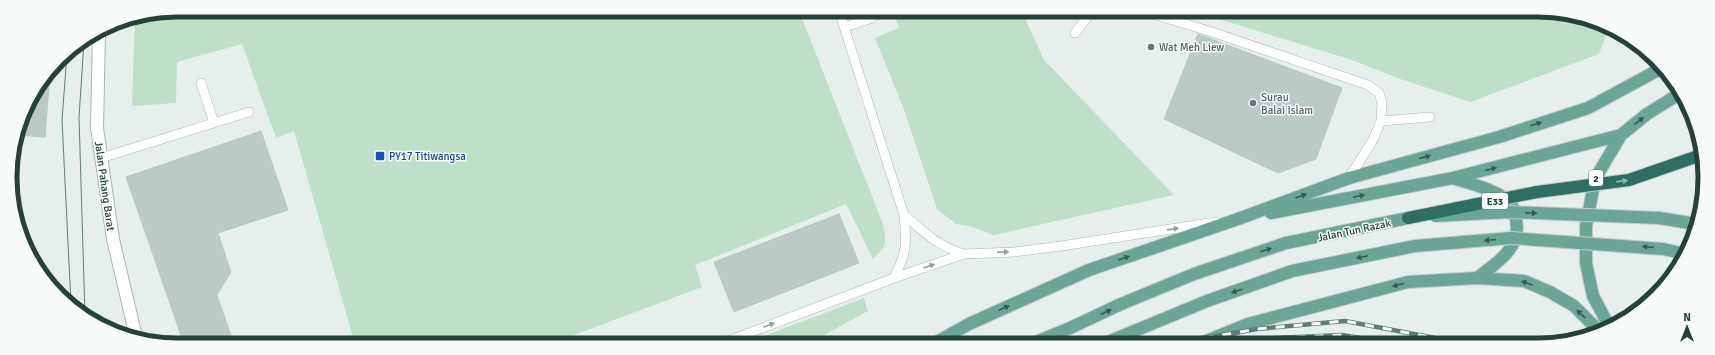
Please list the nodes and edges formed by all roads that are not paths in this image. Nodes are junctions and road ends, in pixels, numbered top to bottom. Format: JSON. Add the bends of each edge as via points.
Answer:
{"nodes":[{"id":1,"x":841,"y":17,"type":"edge"},
{"id":2,"x":1087,"y":17,"type":"edge"},
{"id":3,"x":1163,"y":17,"type":"edge"},
{"id":4,"x":872,"y":18,"type":"dead end"},
{"id":5,"x":845,"y":27,"type":"junction"},
{"id":6,"x":1075,"y":33,"type":"dead end"},
{"id":7,"x":99,"y":38,"type":"edge"},
{"id":8,"x":1657,"y":71,"type":"edge"},
{"id":9,"x":201,"y":83,"type":"dead end"},
{"id":10,"x":1676,"y":96,"type":"edge"},
{"id":11,"x":250,"y":112,"type":"dead end"},
{"id":12,"x":1430,"y":117,"type":"dead end"},
{"id":13,"x":1381,"y":121,"type":"junction"},
{"id":14,"x":214,"y":123,"type":"junction"},
{"id":15,"x":1621,"y":135,"type":"junction"},
{"id":16,"x":1697,"y":156,"type":"edge"},
{"id":17,"x":101,"y":158,"type":"junction"},
{"id":18,"x":1349,"y":178,"type":"junction"},
{"id":19,"x":1453,"y":178,"type":"junction"},
{"id":20,"x":904,"y":215,"type":"junction"},
{"id":21,"x":1408,"y":218,"type":"junction"},
{"id":22,"x":1238,"y":219,"type":"junction"},
{"id":23,"x":1691,"y":223,"type":"edge"},
{"id":24,"x":1679,"y":252,"type":"edge"},
{"id":25,"x":964,"y":254,"type":"junction"},
{"id":26,"x":894,"y":278,"type":"junction"},
{"id":27,"x":1477,"y":278,"type":"junction"},
{"id":28,"x":1607,"y":322,"type":"edge"},
{"id":29,"x":1595,"y":327,"type":"edge"},
{"id":30,"x":135,"y":333,"type":"edge"},
{"id":31,"x":736,"y":338,"type":"edge"},
{"id":32,"x":944,"y":338,"type":"edge"},
{"id":33,"x":1045,"y":338,"type":"edge"},
{"id":34,"x":1118,"y":338,"type":"edge"},
{"id":35,"x":1214,"y":338,"type":"edge"}],
"edges":[{"from":1,"to":5,"type":"lane"},
{"from":2,"to":6,"type":"lane"},
{"from":3,"to":13,"type":"lane","via":[[1368,85],[1379,93],[1382,103]]},
{"from":4,"to":5,"type":"lane"},
{"from":5,"to":20,"type":"lane"},
{"from":7,"to":17,"type":"street","name":"Jalan Pahang Barat","via":[[97,128]]},
{"from":18,"to":8,"type":"main road","one_way":true,"via":[[1499,137],[1588,108]]},
{"from":9,"to":14,"type":"lane"},
{"from":15,"to":10,"type":"main road","number":"2","one_way":true,"via":[[1647,114]]},
{"from":11,"to":14,"type":"lane"},
{"from":12,"to":13,"type":"lane"},
{"from":13,"to":18,"type":"lane","via":[[1373,140]]},
{"from":14,"to":17,"type":"lane"},
{"from":19,"to":15,"type":"main road","one_way":true},
{"from":15,"to":28,"type":"main road","number":"2","via":[[1596,179],[1586,226],[1586,263],[1593,296]]},
{"from":21,"to":16,"type":"highway","number":"E33","one_way":true,"bridge":true,"via":[[1537,192],[1629,180]]},
{"from":17,"to":30,"type":"street","name":"Jalan Pahang Barat","via":[[113,239]]},
{"from":22,"to":18,"type":"main road","one_way":true},
{"from":22,"to":19,"type":"main road","one_way":true},
{"from":19,"to":27,"type":"main road","via":[[1492,191],[1512,204],[1517,224],[1513,246],[1502,259]]},
{"from":20,"to":25,"type":"lane","via":[[946,249]]},
{"from":20,"to":26,"type":"lane","via":[[907,240],[903,260]]},
{"from":21,"to":23,"type":"main road","name":"Jalan Tun Razak","one_way":true,"bridge":true,"via":[[1510,212],[1659,218]]},
{"from":33,"to":21,"type":"main road","name":"Jalan Tun Razak","one_way":true,"via":[[1194,274],[1279,246]]},
{"from":25,"to":22,"type":"lane","one_way":true,"via":[[1014,252],[1061,246]]},
{"from":32,"to":22,"type":"main road","one_way":true,"via":[[1089,270]]},
{"from":24,"to":34,"type":"main road","one_way":true,"bridge":true,"via":[[1663,249],[1511,238],[1415,246],[1292,271],[1207,301]]},
{"from":26,"to":25,"type":"lane","one_way":true},
{"from":31,"to":26,"type":"lane","one_way":true},
{"from":29,"to":27,"type":"main road","one_way":true,"via":[[1574,306],[1524,281]]},
{"from":27,"to":35,"type":"main road","one_way":true,"via":[[1408,282],[1248,324]]}]}
